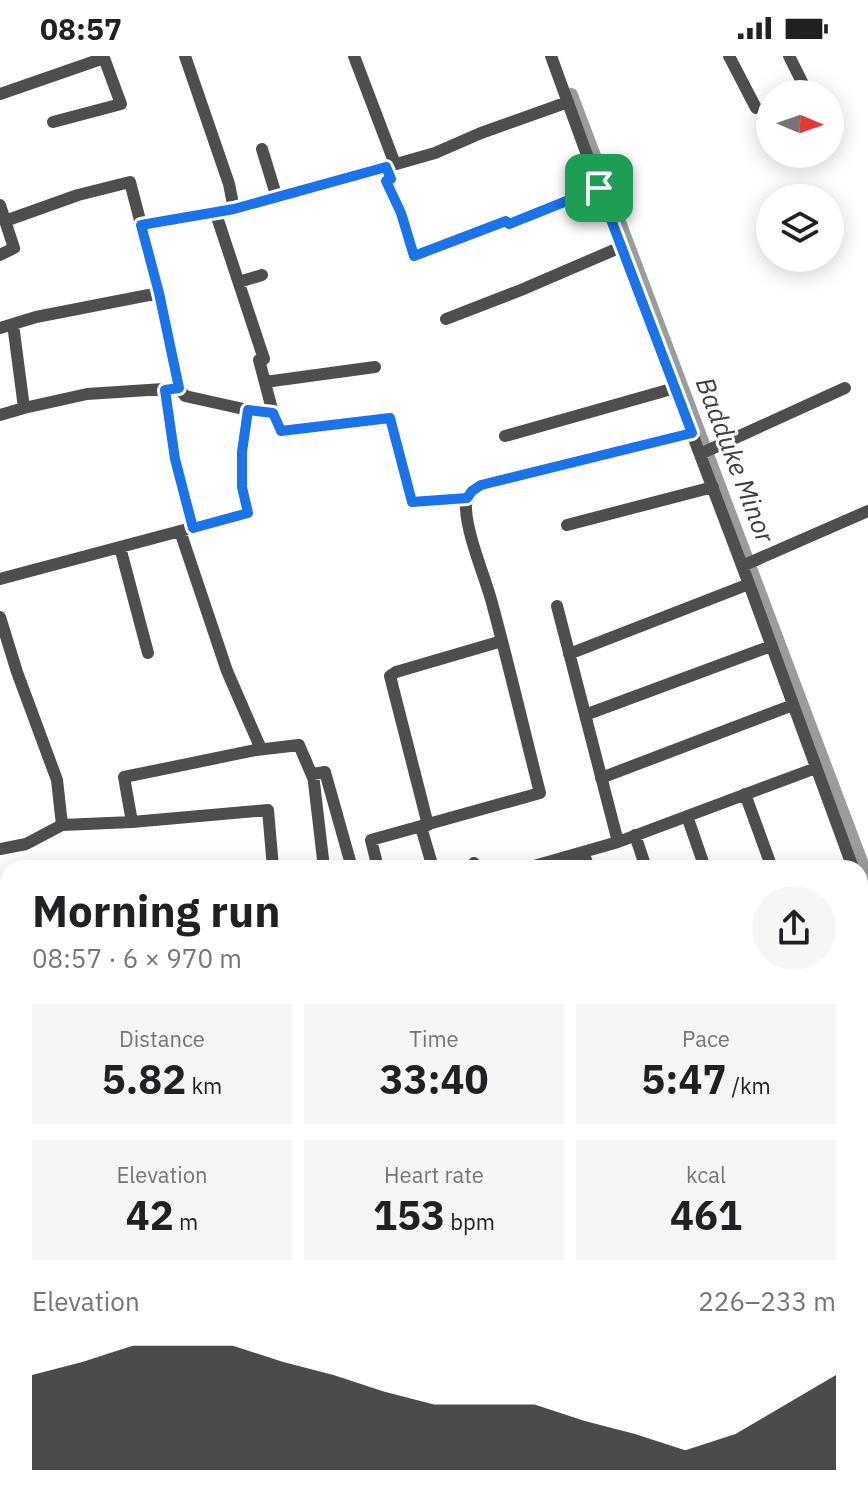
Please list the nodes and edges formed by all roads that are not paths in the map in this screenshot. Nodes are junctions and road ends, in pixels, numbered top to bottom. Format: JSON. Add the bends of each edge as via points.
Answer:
{"nodes":[{"id":1,"x":185,"y":56,"type":"edge"},
{"id":2,"x":354,"y":56,"type":"edge"},
{"id":3,"x":551,"y":56,"type":"edge"},
{"id":4,"x":729,"y":56,"type":"edge"},
{"id":5,"x":789,"y":56,"type":"edge"},
{"id":6,"x":103,"y":57,"type":"edge"},
{"id":7,"x":801,"y":80,"type":"edge"},
{"id":8,"x":0,"y":94,"type":"edge"},
{"id":9,"x":568,"y":102,"type":"junction"},
{"id":10,"x":756,"y":108,"type":"dead end"},
{"id":11,"x":53,"y":122,"type":"dead end"},
{"id":12,"x":262,"y":149,"type":"dead end"},
{"id":13,"x":391,"y":165,"type":"junction"},
{"id":14,"x":599,"y":188,"type":"junction"},
{"id":15,"x":277,"y":198,"type":"junction"},
{"id":16,"x":0,"y":205,"type":"edge"},
{"id":17,"x":234,"y":209,"type":"junction"},
{"id":18,"x":215,"y":211,"type":"junction"},
{"id":19,"x":5,"y":221,"type":"junction"},
{"id":20,"x":141,"y":225,"type":"junction"},
{"id":21,"x":621,"y":247,"type":"junction"},
{"id":22,"x":0,"y":255,"type":"edge"},
{"id":23,"x":262,"y":275,"type":"dead end"},
{"id":24,"x":239,"y":282,"type":"junction"},
{"id":25,"x":159,"y":293,"type":"junction"},
{"id":26,"x":446,"y":319,"type":"dead end"},
{"id":27,"x":6,"y":326,"type":"edge"},
{"id":28,"x":375,"y":367,"type":"dead end"},
{"id":29,"x":265,"y":382,"type":"junction"},
{"id":30,"x":179,"y":388,"type":"junction"},
{"id":31,"x":675,"y":388,"type":"junction"},
{"id":32,"x":845,"y":388,"type":"dead end"},
{"id":33,"x":165,"y":390,"type":"junction"},
{"id":34,"x":24,"y":408,"type":"junction"},
{"id":35,"x":248,"y":410,"type":"junction"},
{"id":36,"x":273,"y":413,"type":"junction"},
{"id":37,"x":0,"y":415,"type":"edge"},
{"id":38,"x":692,"y":433,"type":"junction"},
{"id":39,"x":505,"y":436,"type":"dead end"},
{"id":40,"x":700,"y":454,"type":"junction"},
{"id":41,"x":713,"y":487,"type":"junction"},
{"id":42,"x":467,"y":498,"type":"junction"},
{"id":43,"x":868,"y":511,"type":"edge"},
{"id":44,"x":567,"y":525,"type":"dead end"},
{"id":45,"x":186,"y":530,"type":"junction"},
{"id":46,"x":120,"y":547,"type":"junction"},
{"id":47,"x":749,"y":564,"type":"junction"},
{"id":48,"x":0,"y":579,"type":"edge"},
{"id":49,"x":749,"y":584,"type":"junction"},
{"id":50,"x":557,"y":606,"type":"dead end"},
{"id":51,"x":0,"y":617,"type":"edge"},
{"id":52,"x":502,"y":641,"type":"junction"},
{"id":53,"x":771,"y":646,"type":"junction"},
{"id":54,"x":148,"y":653,"type":"dead end"},
{"id":55,"x":569,"y":654,"type":"junction"},
{"id":56,"x":793,"y":705,"type":"junction"},
{"id":57,"x":585,"y":715,"type":"junction"},
{"id":58,"x":261,"y":749,"type":"junction"},
{"id":59,"x":816,"y":768,"type":"junction"},
{"id":60,"x":601,"y":778,"type":"junction"},
{"id":61,"x":314,"y":780,"type":"junction"},
{"id":62,"x":745,"y":794,"type":"junction"},
{"id":63,"x":687,"y":816,"type":"junction"},
{"id":64,"x":132,"y":822,"type":"junction"},
{"id":65,"x":62,"y":825,"type":"junction"},
{"id":66,"x":425,"y":826,"type":"junction"},
{"id":67,"x":635,"y":835,"type":"junction"},
{"id":68,"x":618,"y":842,"type":"junction"},
{"id":69,"x":0,"y":849,"type":"edge"},
{"id":70,"x":583,"y":852,"type":"junction"},
{"id":71,"x":272,"y":860,"type":"edge"},
{"id":72,"x":323,"y":860,"type":"edge"},
{"id":73,"x":350,"y":860,"type":"edge"},
{"id":74,"x":376,"y":860,"type":"edge"},
{"id":75,"x":431,"y":860,"type":"edge"},
{"id":76,"x":556,"y":860,"type":"edge"},
{"id":77,"x":586,"y":860,"type":"edge"},
{"id":78,"x":643,"y":860,"type":"edge"},
{"id":79,"x":702,"y":860,"type":"edge"},
{"id":80,"x":769,"y":860,"type":"edge"},
{"id":81,"x":850,"y":860,"type":"edge"}],
"edges":[{"from":1,"to":17,"type":"street"},
{"from":2,"to":13,"type":"street"},
{"from":3,"to":9,"type":"street"},
{"from":4,"to":10,"type":"street"},
{"from":5,"to":7,"type":"street"},
{"from":6,"to":8,"type":"street"},
{"from":6,"to":11,"type":"street","via":[[121,104]]},
{"from":9,"to":13,"type":"street"},
{"from":9,"to":14,"type":"street"},
{"from":12,"to":15,"type":"street"},
{"from":13,"to":14,"type":"street","via":[[391,179],[386,181],[414,256]]},
{"from":13,"to":15,"type":"street"},
{"from":14,"to":21,"type":"street"},
{"from":15,"to":17,"type":"street"},
{"from":16,"to":19,"type":"street"},
{"from":17,"to":18,"type":"street"},
{"from":18,"to":20,"type":"street"},
{"from":18,"to":24,"type":"street"},
{"from":19,"to":20,"type":"street","via":[[130,182]]},
{"from":19,"to":22,"type":"street","via":[[14,248]]},
{"from":20,"to":25,"type":"street"},
{"from":21,"to":26,"type":"street"},
{"from":21,"to":31,"type":"street"},
{"from":23,"to":24,"type":"street"},
{"from":24,"to":29,"type":"street","via":[[264,359],[259,360]]},
{"from":25,"to":27,"type":"street"},
{"from":25,"to":30,"type":"street"},
{"from":27,"to":34,"type":"street"},
{"from":28,"to":29,"type":"street"},
{"from":29,"to":36,"type":"street"},
{"from":30,"to":33,"type":"street"},
{"from":30,"to":35,"type":"street","via":[[185,396]]},
{"from":31,"to":38,"type":"street"},
{"from":31,"to":39,"type":"street"},
{"from":32,"to":40,"type":"street"},
{"from":33,"to":34,"type":"street","via":[[87,394]]},
{"from":33,"to":45,"type":"street"},
{"from":34,"to":37,"type":"street"},
{"from":35,"to":36,"type":"street"},
{"from":35,"to":45,"type":"street","via":[[242,452],[248,513]]},
{"from":36,"to":42,"type":"street","via":[[281,431],[390,418],[412,502]]},
{"from":38,"to":40,"type":"street"},
{"from":38,"to":42,"type":"street","via":[[481,485]]},
{"from":40,"to":41,"type":"street"},
{"from":41,"to":44,"type":"street"},
{"from":41,"to":47,"type":"street"},
{"from":42,"to":52,"type":"street","via":[[470,531]]},
{"from":43,"to":47,"type":"street"},
{"from":45,"to":46,"type":"street"},
{"from":45,"to":58,"type":"street","via":[[227,671]]},
{"from":46,"to":48,"type":"street"},
{"from":46,"to":54,"type":"street"},
{"from":47,"to":49,"type":"street"},
{"from":49,"to":53,"type":"street"},
{"from":49,"to":55,"type":"street"},
{"from":50,"to":55,"type":"street"},
{"from":51,"to":65,"type":"street","via":[[57,780]]},
{"from":52,"to":66,"type":"street","via":[[390,676]]},
{"from":52,"to":66,"type":"street","via":[[540,793]]},
{"from":53,"to":56,"type":"street"},
{"from":53,"to":57,"type":"street"},
{"from":55,"to":57,"type":"street"},
{"from":56,"to":59,"type":"street"},
{"from":56,"to":60,"type":"street"},
{"from":57,"to":60,"type":"street"},
{"from":58,"to":61,"type":"street","via":[[299,745]]},
{"from":58,"to":64,"type":"street","via":[[124,777]]},
{"from":59,"to":62,"type":"street"},
{"from":59,"to":81,"type":"street"},
{"from":60,"to":68,"type":"street"},
{"from":61,"to":72,"type":"street"},
{"from":61,"to":73,"type":"street","via":[[313,774],[325,772]]},
{"from":62,"to":63,"type":"street"},
{"from":62,"to":80,"type":"street"},
{"from":63,"to":67,"type":"street"},
{"from":63,"to":79,"type":"street"},
{"from":64,"to":65,"type":"street"},
{"from":64,"to":71,"type":"street","via":[[268,810]]},
{"from":65,"to":69,"type":"street","via":[[26,844]]},
{"from":66,"to":74,"type":"street","via":[[371,840]]},
{"from":66,"to":75,"type":"street"},
{"from":67,"to":68,"type":"street"},
{"from":67,"to":78,"type":"street"},
{"from":68,"to":70,"type":"street"},
{"from":70,"to":76,"type":"street"},
{"from":70,"to":77,"type":"street"}]}
